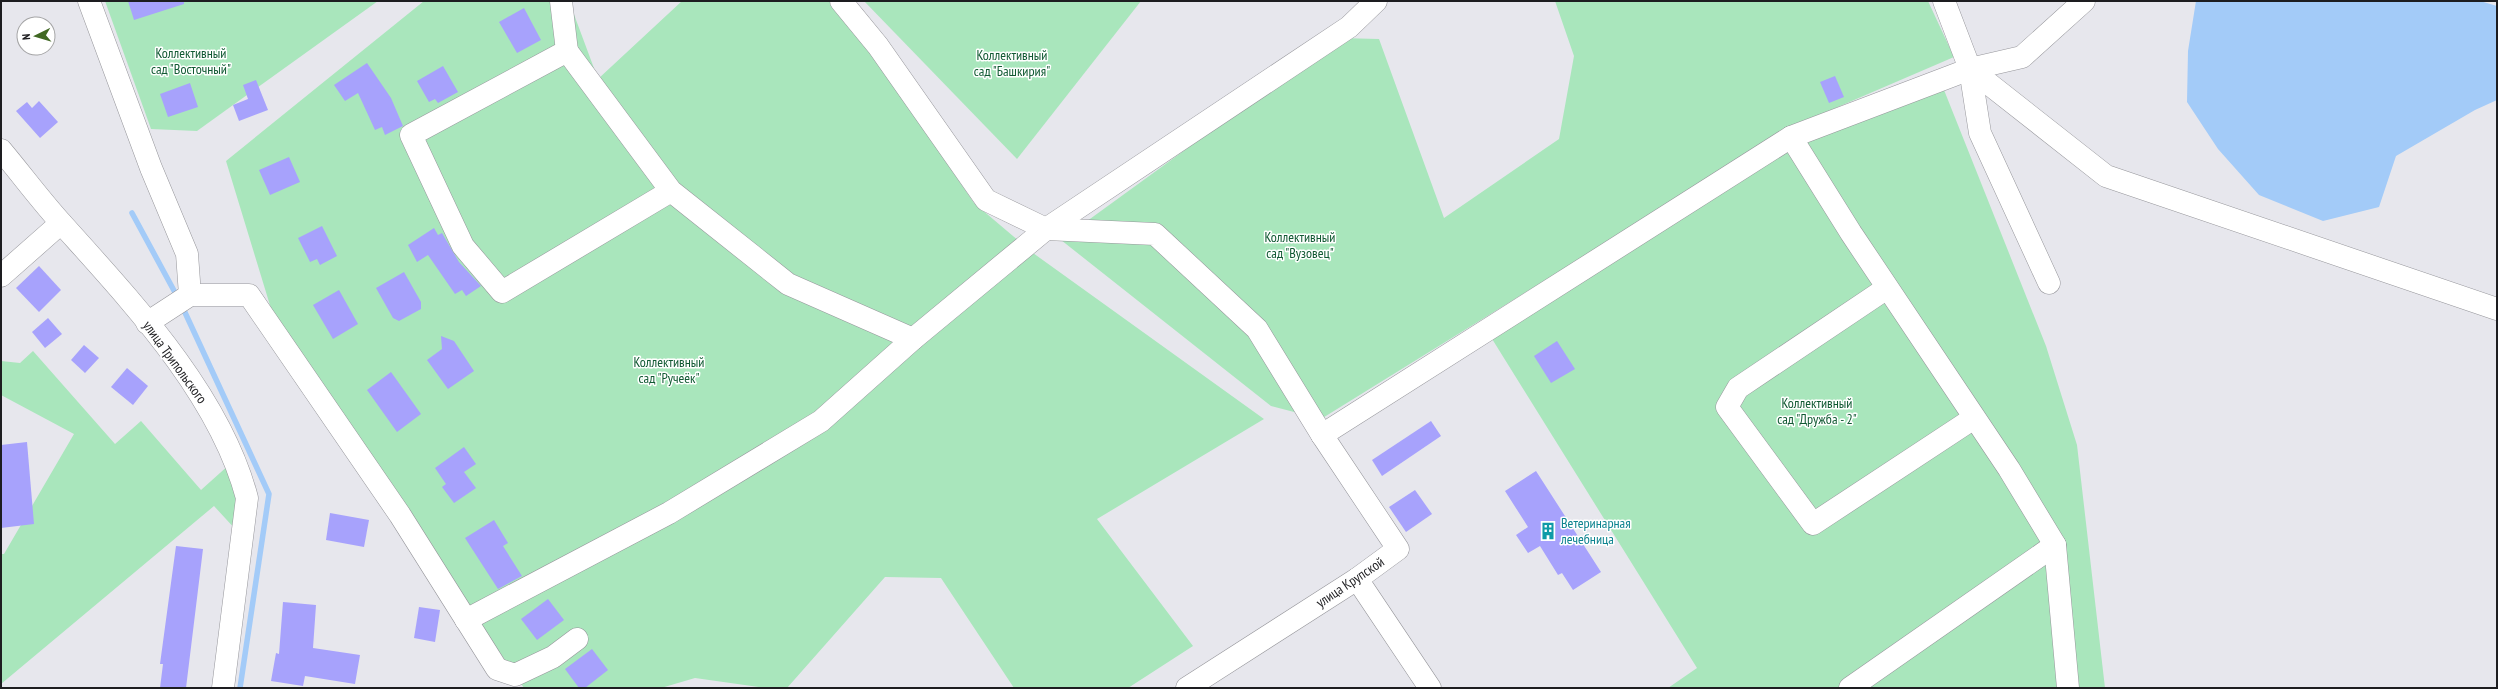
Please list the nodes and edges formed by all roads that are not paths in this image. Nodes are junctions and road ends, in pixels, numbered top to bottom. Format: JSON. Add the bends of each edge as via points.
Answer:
{"nodes":[{"id":1,"x":89,"y":1,"type":"edge"},
{"id":2,"x":561,"y":1,"type":"edge"},
{"id":3,"x":841,"y":1,"type":"edge"},
{"id":4,"x":1376,"y":1,"type":"edge"},
{"id":5,"x":1944,"y":1,"type":"edge"},
{"id":6,"x":2084,"y":1,"type":"edge"},
{"id":7,"x":567,"y":51,"type":"junction"},
{"id":8,"x":1970,"y":69,"type":"junction"},
{"id":9,"x":1791,"y":137,"type":"junction"},
{"id":10,"x":1,"y":150,"type":"edge"},
{"id":11,"x":671,"y":191,"type":"junction"},
{"id":12,"x":61,"y":223,"type":"junction"},
{"id":13,"x":1046,"y":229,"type":"junction"},
{"id":14,"x":1,"y":276,"type":"edge"},
{"id":15,"x":2049,"y":283,"type":"dead end"},
{"id":16,"x":1887,"y":288,"type":"junction"},
{"id":17,"x":190,"y":295,"type":"junction"},
{"id":18,"x":2497,"y":309,"type":"edge"},
{"id":19,"x":147,"y":323,"type":"junction"},
{"id":20,"x":913,"y":339,"type":"junction"},
{"id":21,"x":1974,"y":418,"type":"junction"},
{"id":22,"x":1322,"y":435,"type":"junction"},
{"id":23,"x":2056,"y":545,"type":"junction"},
{"id":24,"x":1357,"y":579,"type":"junction"},
{"id":25,"x":466,"y":620,"type":"junction"},
{"id":26,"x":578,"y":638,"type":"dead end"},
{"id":27,"x":223,"y":688,"type":"edge"},
{"id":28,"x":1187,"y":688,"type":"edge"},
{"id":29,"x":1430,"y":688,"type":"edge"},
{"id":30,"x":1850,"y":688,"type":"edge"},
{"id":31,"x":2068,"y":688,"type":"edge"}],
"edges":[{"from":1,"to":17,"type":"street","via":[[151,168],[188,254]]},
{"from":2,"to":7,"type":"street"},
{"from":3,"to":13,"type":"street","via":[[878,46],[986,200]]},
{"from":4,"to":13,"type":"street","via":[[1349,27]]},
{"from":5,"to":8,"type":"street"},
{"from":6,"to":8,"type":"street","via":[[2022,57]]},
{"from":7,"to":11,"type":"street"},
{"from":7,"to":11,"type":"street","via":[[411,135],[463,246],[502,292]]},
{"from":8,"to":9,"type":"street"},
{"from":8,"to":15,"type":"street","via":[[1980,133]]},
{"from":8,"to":18,"type":"street","via":[[2106,176]]},
{"from":9,"to":16,"type":"street"},
{"from":9,"to":22,"type":"street"},
{"from":10,"to":12,"type":"street","name":"улица Трипольского"},
{"from":11,"to":20,"type":"street","via":[[788,284]]},
{"from":12,"to":14,"type":"street"},
{"from":12,"to":19,"type":"street","name":"улица Трипольского","via":[[123,291]]},
{"from":13,"to":20,"type":"street"},
{"from":13,"to":22,"type":"street","via":[[1155,234],[1257,329]]},
{"from":16,"to":21,"type":"street"},
{"from":16,"to":21,"type":"street","via":[[1738,388],[1727,407],[1813,524]]},
{"from":17,"to":19,"type":"street"},
{"from":17,"to":25,"type":"street","via":[[249,295],[400,515]]},
{"from":19,"to":27,"type":"street","name":"улица Трипольского","via":[[201,394],[241,476],[247,498]]},
{"from":20,"to":25,"type":"street","via":[[821,421],[669,513]]},
{"from":21,"to":23,"type":"street"},
{"from":22,"to":24,"type":"street","name":"улица Крупской","via":[[1398,549]]},
{"from":23,"to":30,"type":"street"},
{"from":23,"to":31,"type":"street"},
{"from":24,"to":28,"type":"street","name":"улица Крупской"},
{"from":24,"to":29,"type":"street"},
{"from":25,"to":26,"type":"street","via":[[497,669],[515,675],[553,657]]}]}
